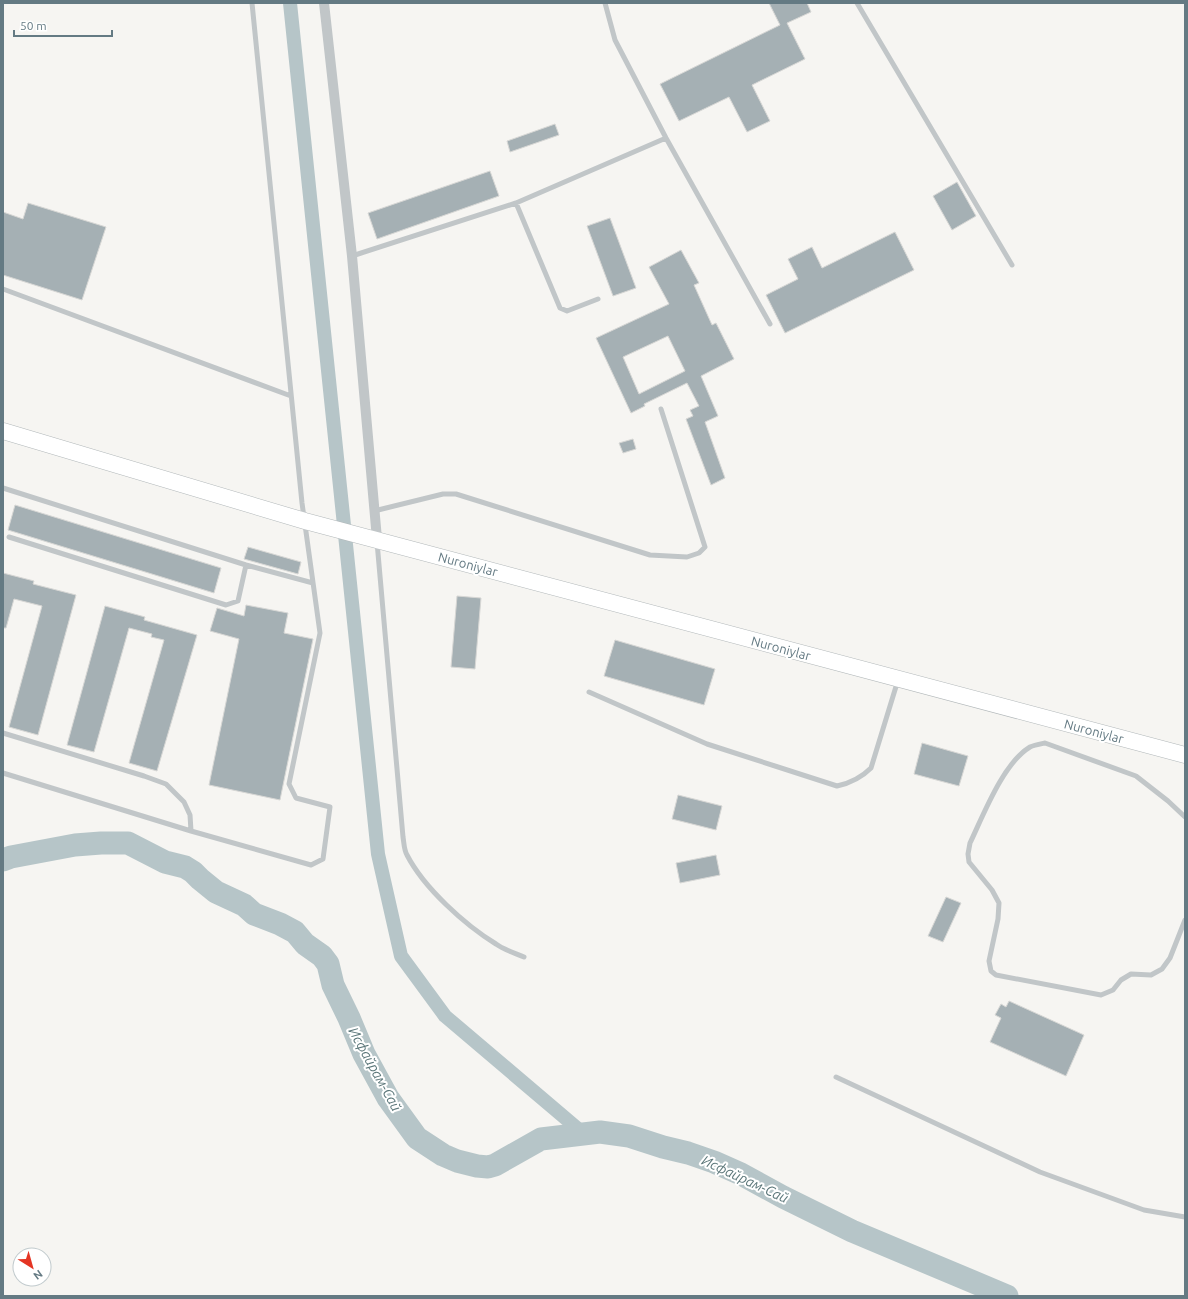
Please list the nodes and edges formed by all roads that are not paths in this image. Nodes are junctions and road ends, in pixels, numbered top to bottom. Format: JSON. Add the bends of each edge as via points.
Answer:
{"nodes":[{"id":1,"x":252,"y":3,"type":"edge"},
{"id":2,"x":324,"y":3,"type":"edge"},
{"id":3,"x":605,"y":3,"type":"edge"},
{"id":4,"x":857,"y":3,"type":"edge"},
{"id":5,"x":666,"y":138,"type":"junction"},
{"id":6,"x":516,"y":203,"type":"junction"},
{"id":7,"x":352,"y":256,"type":"junction"},
{"id":8,"x":1012,"y":265,"type":"dead end"},
{"id":9,"x":3,"y":289,"type":"edge"},
{"id":10,"x":598,"y":299,"type":"dead end"},
{"id":11,"x":770,"y":324,"type":"dead end"},
{"id":12,"x":291,"y":396,"type":"junction"},
{"id":13,"x":662,"y":409,"type":"dead end"},
{"id":14,"x":3,"y":431,"type":"edge"},
{"id":15,"x":3,"y":488,"type":"edge"},
{"id":16,"x":374,"y":511,"type":"junction"},
{"id":17,"x":304,"y":521,"type":"junction"},
{"id":18,"x":9,"y":537,"type":"dead end"},
{"id":19,"x":376,"y":540,"type":"junction"},
{"id":20,"x":246,"y":565,"type":"junction"},
{"id":21,"x":314,"y":584,"type":"junction"},
{"id":22,"x":898,"y":679,"type":"junction"},
{"id":23,"x":589,"y":692,"type":"dead end"},
{"id":24,"x":3,"y":733,"type":"edge"},
{"id":25,"x":1185,"y":755,"type":"edge"},
{"id":26,"x":3,"y":773,"type":"edge"},
{"id":27,"x":1185,"y":817,"type":"edge"},
{"id":28,"x":191,"y":831,"type":"junction"},
{"id":29,"x":1185,"y":920,"type":"edge"},
{"id":30,"x":524,"y":957,"type":"dead end"},
{"id":31,"x":836,"y":1077,"type":"dead end"},
{"id":32,"x":1185,"y":1217,"type":"edge"}],
"edges":[{"from":1,"to":12,"type":"lane"},
{"from":2,"to":7,"type":"street"},
{"from":3,"to":5,"type":"lane","via":[[615,40]]},
{"from":4,"to":8,"type":"lane"},
{"from":5,"to":6,"type":"lane"},
{"from":5,"to":11,"type":"lane"},
{"from":6,"to":7,"type":"lane"},
{"from":6,"to":10,"type":"lane","via":[[560,308],[567,311]]},
{"from":7,"to":16,"type":"street"},
{"from":9,"to":12,"type":"lane"},
{"from":12,"to":17,"type":"lane"},
{"from":13,"to":16,"type":"lane","via":[[705,547],[699,553],[686,557],[650,555],[456,494],[443,494]]},
{"from":14,"to":17,"type":"main road","name":"Nuroniylar"},
{"from":15,"to":20,"type":"lane"},
{"from":16,"to":19,"type":"street"},
{"from":17,"to":19,"type":"main road","name":"Nuroniylar"},
{"from":17,"to":21,"type":"lane"},
{"from":18,"to":20,"type":"lane","via":[[226,605],[238,601]]},
{"from":19,"to":22,"type":"main road","name":"Nuroniylar"},
{"from":19,"to":30,"type":"lane","via":[[406,854],[441,900],[466,922],[496,945]]},
{"from":20,"to":21,"type":"lane"},
{"from":21,"to":28,"type":"lane","via":[[320,633],[289,784],[296,798],[330,807],[323,859],[312,865]]},
{"from":22,"to":23,"type":"lane","via":[[871,768],[849,783],[837,786],[707,744]]},
{"from":22,"to":25,"type":"main road","name":"Nuroniylar"},
{"from":24,"to":28,"type":"lane","via":[[166,784],[184,802],[190,815]]},
{"from":26,"to":28,"type":"lane"},
{"from":27,"to":29,"type":"lane","via":[[1136,776],[1045,743],[1031,747],[1019,756],[1004,774],[970,843],[968,854],[969,862],[992,890],[999,903],[989,961],[991,971],[996,976],[1101,995],[1113,990],[1121,980],[1131,974],[1151,975],[1162,969],[1170,958]]},
{"from":31,"to":32,"type":"lane","via":[[1040,1172],[1144,1210]]}]}
